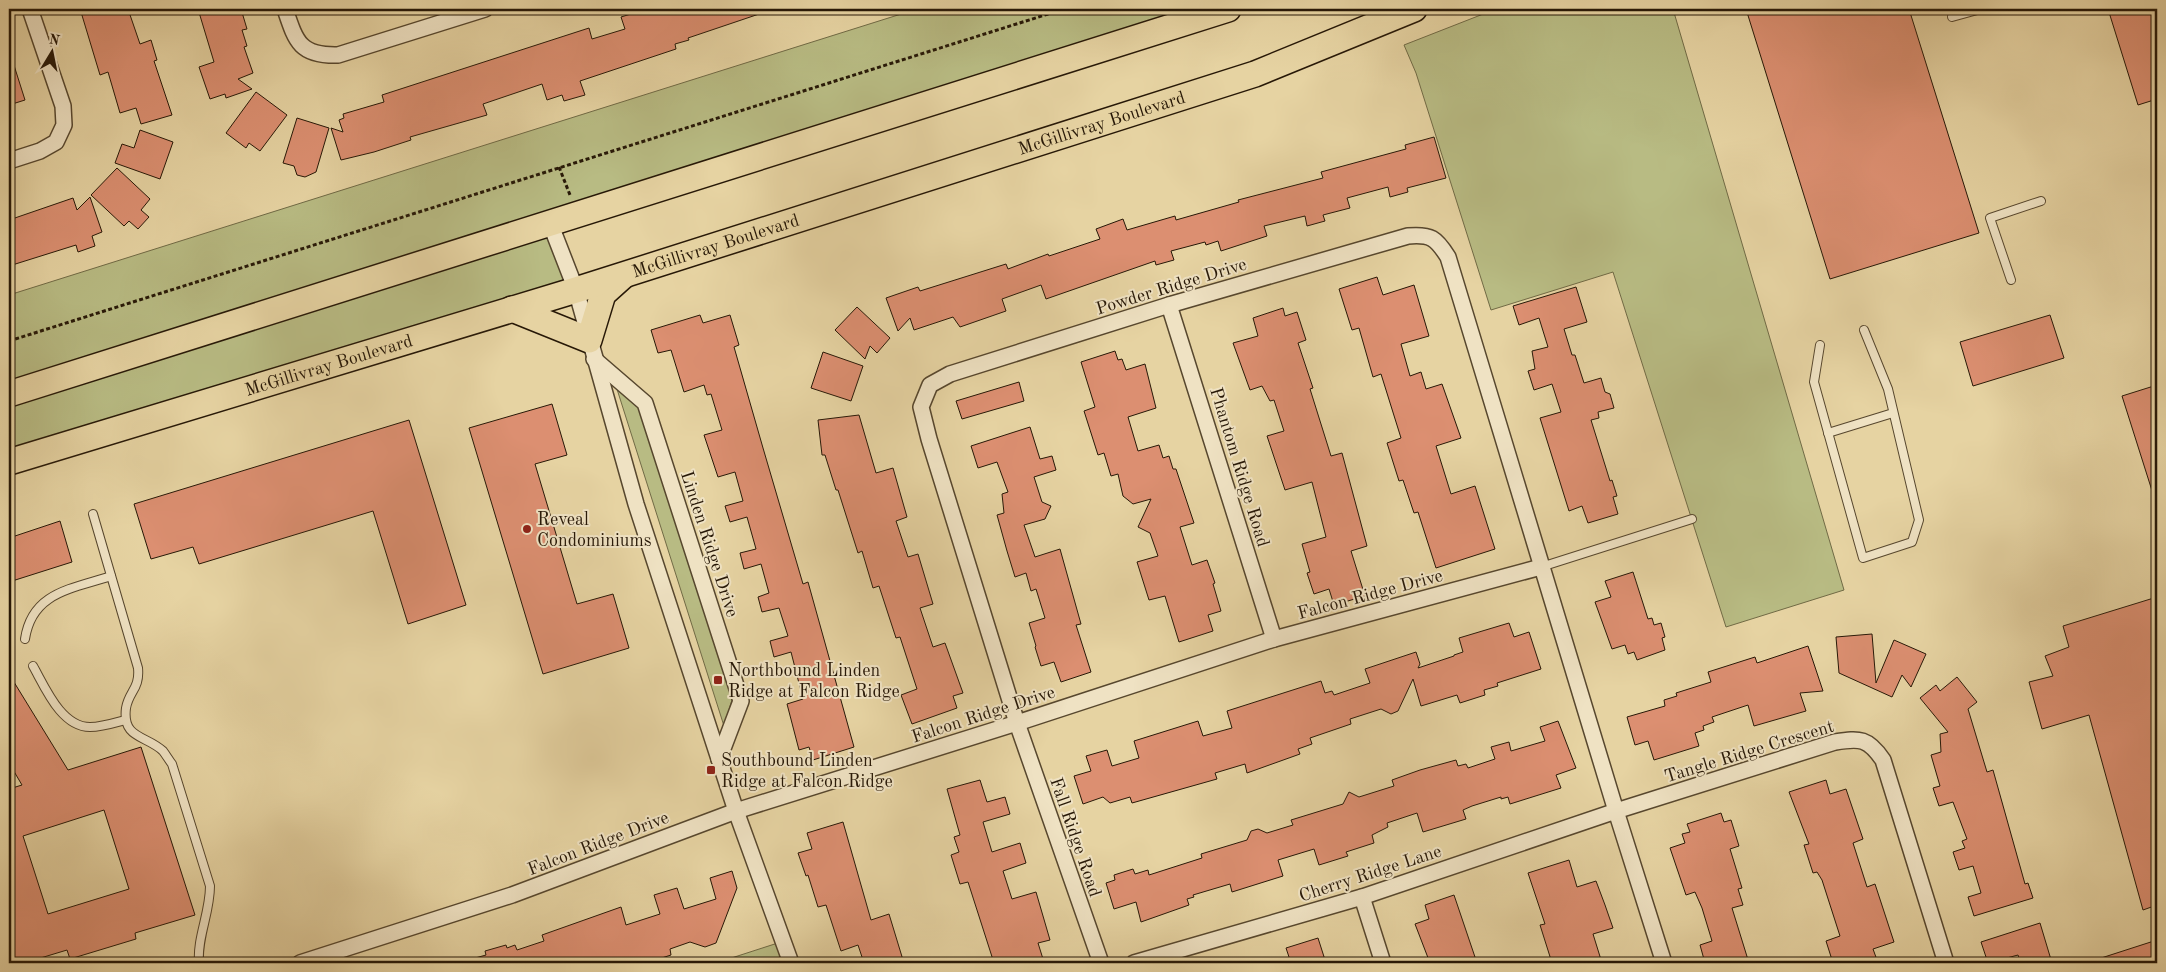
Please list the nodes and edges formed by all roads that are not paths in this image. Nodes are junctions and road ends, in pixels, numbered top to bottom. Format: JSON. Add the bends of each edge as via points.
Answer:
{"nodes":[{"id":1,"x":30,"y":9,"type":"edge"},
{"id":2,"x":285,"y":9,"type":"edge"},
{"id":3,"x":486,"y":9,"type":"edge"},
{"id":4,"x":1228,"y":9,"type":"edge"},
{"id":5,"x":1414,"y":9,"type":"edge"},
{"id":6,"x":1981,"y":9,"type":"edge"},
{"id":7,"x":1952,"y":17,"type":"dead end"},
{"id":8,"x":9,"y":161,"type":"edge"},
{"id":9,"x":2041,"y":201,"type":"dead end"},
{"id":10,"x":550,"y":223,"type":"junction"},
{"id":11,"x":625,"y":274,"type":"junction"},
{"id":12,"x":2011,"y":280,"type":"dead end"},
{"id":13,"x":576,"y":290,"type":"junction"},
{"id":14,"x":1169,"y":305,"type":"junction"},
{"id":15,"x":512,"y":309,"type":"junction"},
{"id":16,"x":1864,"y":330,"type":"dead end"},
{"id":17,"x":1820,"y":345,"type":"dead end"},
{"id":18,"x":592,"y":350,"type":"junction"},
{"id":19,"x":9,"y":394,"type":"edge"},
{"id":20,"x":1894,"y":413,"type":"junction"},
{"id":21,"x":1828,"y":433,"type":"junction"},
{"id":22,"x":9,"y":462,"type":"edge"},
{"id":23,"x":93,"y":514,"type":"dead end"},
{"id":24,"x":1692,"y":519,"type":"dead end"},
{"id":25,"x":1541,"y":567,"type":"junction"},
{"id":26,"x":111,"y":576,"type":"junction"},
{"id":27,"x":24,"y":639,"type":"dead end"},
{"id":28,"x":1274,"y":639,"type":"junction"},
{"id":29,"x":33,"y":666,"type":"dead end"},
{"id":30,"x":125,"y":720,"type":"junction"},
{"id":31,"x":1017,"y":723,"type":"junction"},
{"id":32,"x":719,"y":759,"type":"junction"},
{"id":33,"x":1616,"y":811,"type":"junction"},
{"id":34,"x":736,"y":812,"type":"junction"},
{"id":35,"x":1362,"y":897,"type":"junction"},
{"id":36,"x":198,"y":963,"type":"edge"},
{"id":37,"x":300,"y":963,"type":"edge"},
{"id":38,"x":791,"y":963,"type":"edge"},
{"id":39,"x":1101,"y":963,"type":"edge"},
{"id":40,"x":1134,"y":963,"type":"edge"},
{"id":41,"x":1383,"y":963,"type":"edge"},
{"id":42,"x":1664,"y":963,"type":"edge"},
{"id":43,"x":1946,"y":963,"type":"edge"}],
"edges":[{"from":1,"to":8,"type":"street","via":[[63,106],[64,125],[56,142]]},
{"from":2,"to":3,"type":"street","via":[[294,36],[305,49],[322,56],[338,55]]},
{"from":4,"to":10,"type":"main road"},
{"from":5,"to":11,"type":"main road","name":"McGillivray Boulevard","via":[[1255,74]]},
{"from":6,"to":7,"type":"lane"},
{"from":9,"to":12,"type":"lane","via":[[1990,218]]},
{"from":10,"to":13,"type":"street"},
{"from":10,"to":19,"type":"main road"},
{"from":11,"to":13,"type":"main road","name":"McGillivray Boulevard"},
{"from":11,"to":18,"type":"main road","via":[[603,294]]},
{"from":13,"to":15,"type":"main road","name":"McGillivray Boulevard"},
{"from":13,"to":18,"type":"street"},
{"from":14,"to":25,"type":"street","name":"Powder Ridge Drive","via":[[1408,236],[1424,235],[1438,242],[1448,257]]},
{"from":14,"to":28,"type":"street","name":"Phantom Ridge Road"},
{"from":14,"to":31,"type":"street","name":"Powder Ridge Drive","via":[[950,374],[930,385],[921,407]]},
{"from":15,"to":18,"type":"main road"},
{"from":15,"to":22,"type":"main road","name":"McGillivray Boulevard"},
{"from":16,"to":20,"type":"lane","via":[[1888,389]]},
{"from":17,"to":21,"type":"lane","via":[[1814,382]]},
{"from":18,"to":32,"type":"street","via":[[636,504]]},
{"from":18,"to":32,"type":"street","name":"Linden Ridge Drive","via":[[645,403],[741,701]]},
{"from":20,"to":21,"type":"lane"},
{"from":20,"to":21,"type":"lane","via":[[1919,520],[1912,542],[1863,558]]},
{"from":23,"to":26,"type":"lane"},
{"from":24,"to":25,"type":"lane"},
{"from":25,"to":28,"type":"street","name":"Falcon Ridge Drive"},
{"from":25,"to":33,"type":"street"},
{"from":26,"to":27,"type":"lane","via":[[54,596],[36,608],[27,622]]},
{"from":26,"to":30,"type":"lane","via":[[138,668],[139,681],[127,705]]},
{"from":28,"to":31,"type":"street","name":"Falcon Ridge Drive"},
{"from":29,"to":30,"type":"lane","via":[[52,700],[70,721],[89,727]]},
{"from":30,"to":36,"type":"lane","via":[[132,734],[163,752],[172,764],[210,886],[210,903],[198,950]]},
{"from":31,"to":34,"type":"street","name":"Falcon Ridge Drive"},
{"from":31,"to":39,"type":"street","name":"Fall Ridge Road"},
{"from":32,"to":34,"type":"street"},
{"from":33,"to":35,"type":"street","name":"Cherry Ridge Lane"},
{"from":33,"to":42,"type":"street"},
{"from":33,"to":43,"type":"street","name":"Tangle Ridge Crescent","via":[[1834,742],[1857,738],[1874,746],[1883,760]]},
{"from":34,"to":37,"type":"street","name":"Falcon Ridge Drive","via":[[512,895]]},
{"from":34,"to":38,"type":"street"},
{"from":35,"to":40,"type":"street","name":"Cherry Ridge Lane"},
{"from":35,"to":41,"type":"street"}]}
